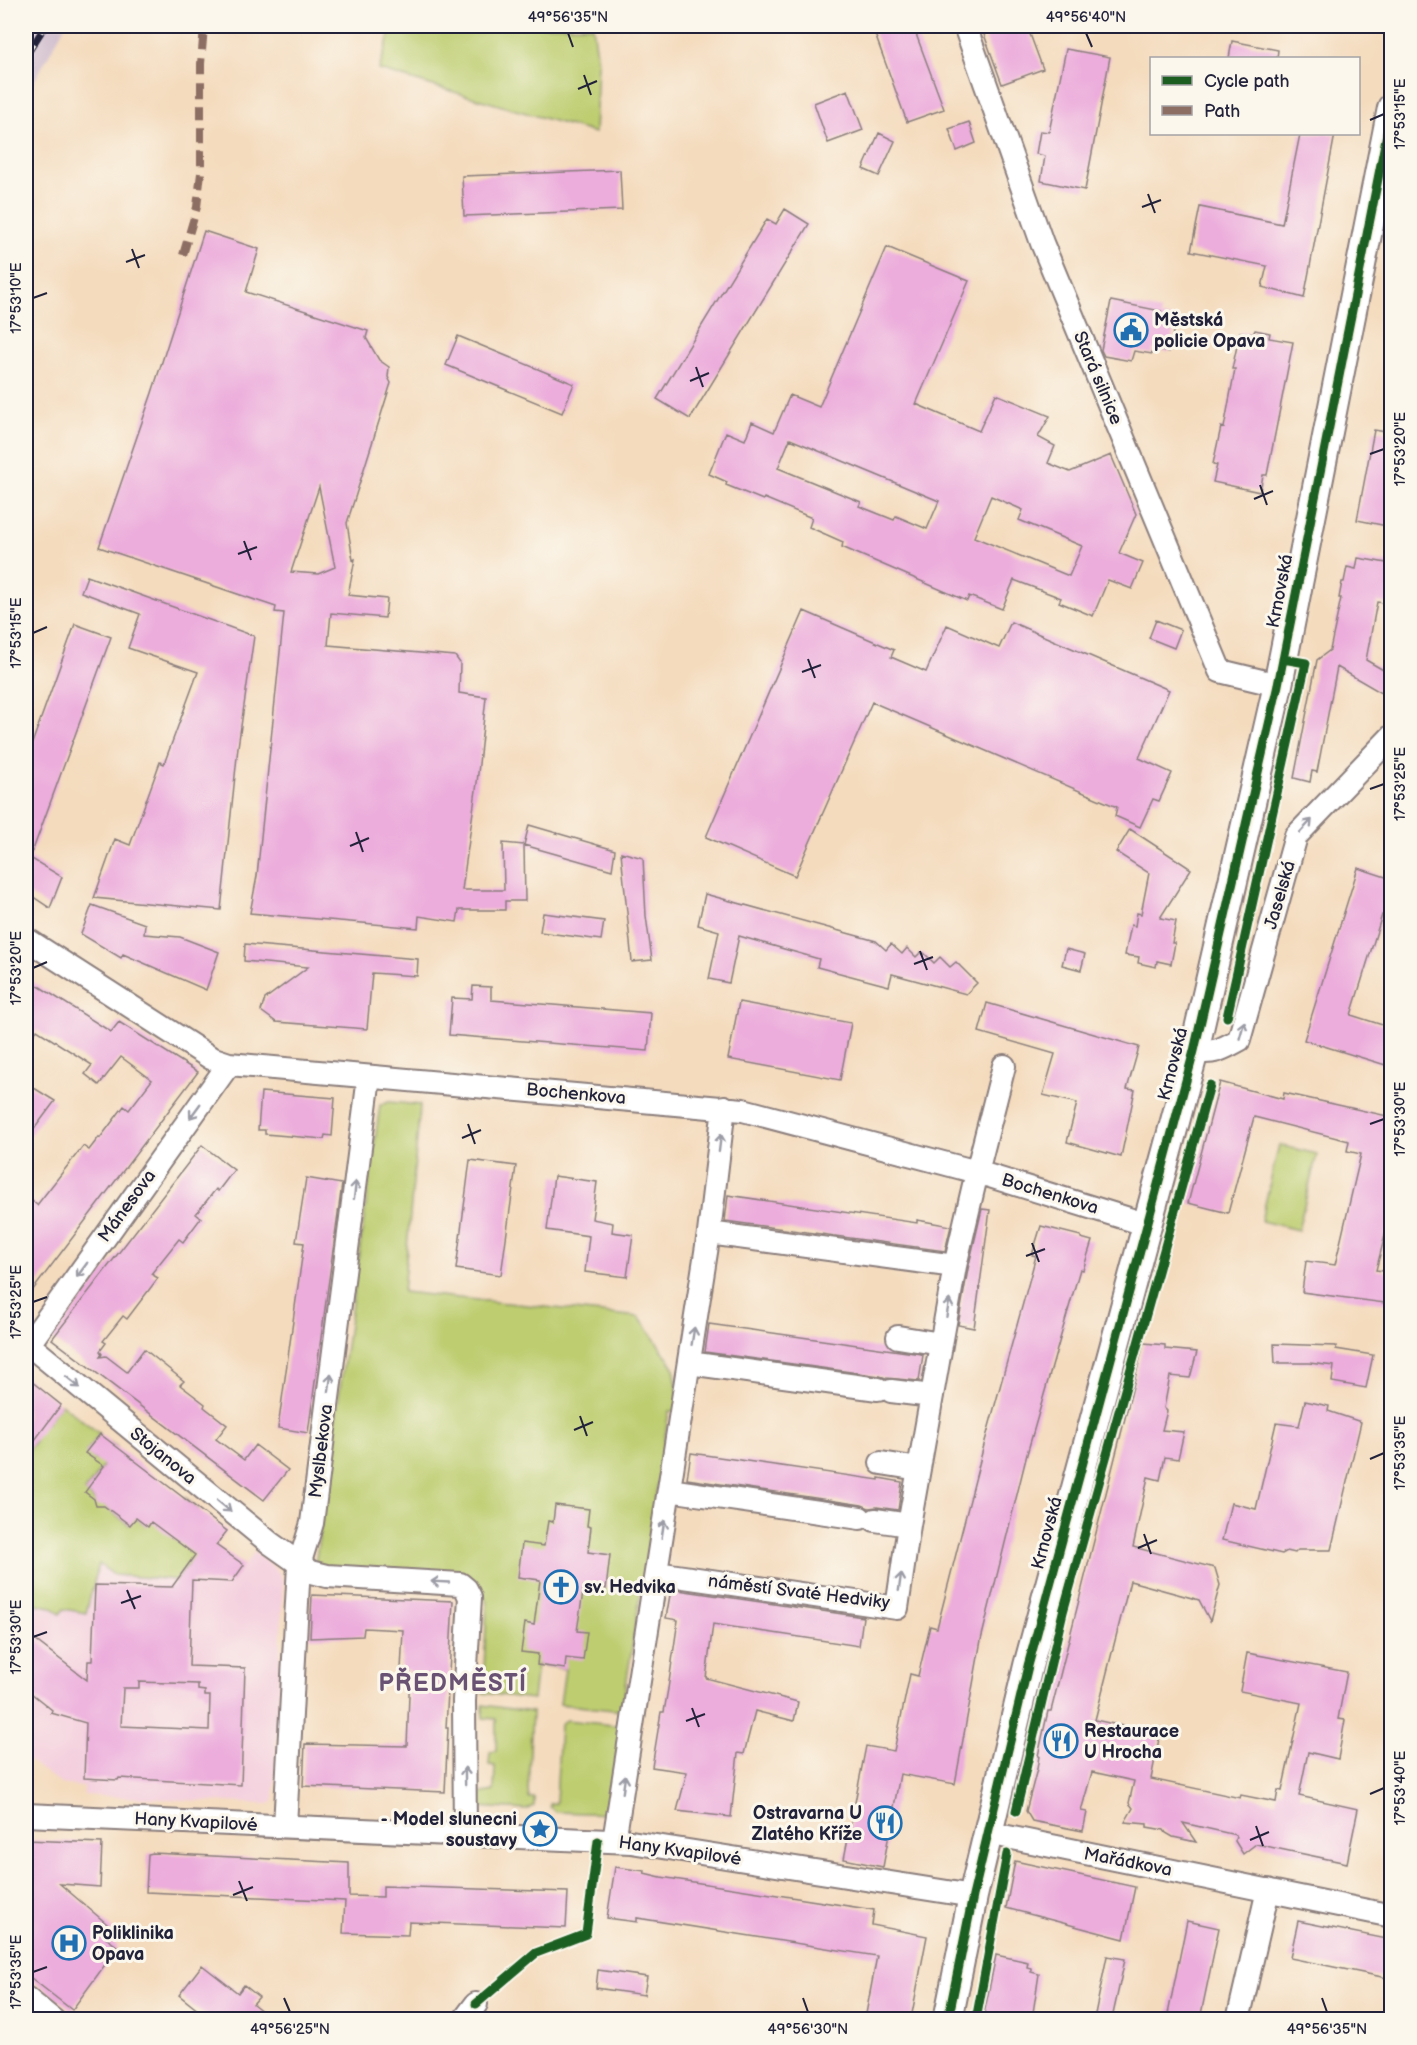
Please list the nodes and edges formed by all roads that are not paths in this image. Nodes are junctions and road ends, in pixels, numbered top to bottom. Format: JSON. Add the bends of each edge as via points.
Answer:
{"nodes":[{"id":1,"x":965,"y":26,"type":"edge"},
{"id":2,"x":1392,"y":108,"type":"edge"},
{"id":3,"x":1278,"y":685,"type":"junction"},
{"id":4,"x":1392,"y":736,"type":"edge"},
{"id":5,"x":26,"y":939,"type":"edge"},
{"id":6,"x":1194,"y":1051,"type":"junction"},
{"id":7,"x":229,"y":1064,"type":"junction"},
{"id":8,"x":1004,"y":1066,"type":"dead end"},
{"id":9,"x":369,"y":1077,"type":"junction"},
{"id":10,"x":724,"y":1107,"type":"junction"},
{"id":11,"x":976,"y":1172,"type":"junction"},
{"id":12,"x":1148,"y":1225,"type":"junction"},
{"id":13,"x":709,"y":1233,"type":"junction"},
{"id":14,"x":955,"y":1266,"type":"junction"},
{"id":15,"x":898,"y":1337,"type":"dead end"},
{"id":16,"x":941,"y":1344,"type":"junction"},
{"id":17,"x":27,"y":1346,"type":"edge"},
{"id":18,"x":689,"y":1363,"type":"junction"},
{"id":19,"x":932,"y":1396,"type":"junction"},
{"id":20,"x":881,"y":1463,"type":"dead end"},
{"id":21,"x":919,"y":1468,"type":"junction"},
{"id":22,"x":669,"y":1490,"type":"junction"},
{"id":23,"x":909,"y":1525,"type":"junction"},
{"id":24,"x":300,"y":1565,"type":"junction"},
{"id":25,"x":656,"y":1573,"type":"junction"},
{"id":26,"x":26,"y":1815,"type":"edge"},
{"id":27,"x":285,"y":1826,"type":"junction"},
{"id":28,"x":988,"y":1833,"type":"junction"},
{"id":29,"x":465,"y":1835,"type":"junction"},
{"id":30,"x":614,"y":1841,"type":"junction"},
{"id":31,"x":1269,"y":1890,"type":"junction"},
{"id":32,"x":973,"y":1896,"type":"junction"},
{"id":33,"x":1392,"y":1916,"type":"edge"},
{"id":34,"x":26,"y":1998,"type":"edge"},
{"id":35,"x":53,"y":2019,"type":"edge"},
{"id":36,"x":948,"y":2019,"type":"edge"},
{"id":37,"x":1238,"y":2019,"type":"edge"}],
"edges":[{"from":1,"to":3,"type":"street","name":"Stará silnice","via":[[1042,243],[1220,671]]},
{"from":2,"to":3,"type":"main road","name":"Krnovská"},
{"from":3,"to":6,"type":"main road","name":"Krnovská"},
{"from":6,"to":4,"type":"street","name":"Jaselská","one_way":true,"via":[[1209,1053],[1239,1040],[1296,836]]},
{"from":5,"to":7,"type":"street","name":"Bochenkova","via":[[211,1058]]},
{"from":6,"to":12,"type":"main road","name":"Krnovská"},
{"from":7,"to":9,"type":"street","name":"Bochenkova"},
{"from":7,"to":17,"type":"street","name":"Mánesova","one_way":true},
{"from":8,"to":11,"type":"street","name":"náměstí Svaté Hedviky"},
{"from":9,"to":10,"type":"street","name":"Bochenkova"},
{"from":24,"to":9,"type":"street","name":"Myslbekova","one_way":true,"via":[[312,1523]]},
{"from":10,"to":11,"type":"street","name":"Bochenkova"},
{"from":13,"to":10,"type":"street","one_way":true},
{"from":11,"to":12,"type":"street","name":"Bochenkova"},
{"from":11,"to":14,"type":"street","name":"náměstí Svaté Hedviky"},
{"from":12,"to":28,"type":"main road","name":"Krnovská","via":[[1028,1666]]},
{"from":13,"to":14,"type":"street"},
{"from":18,"to":13,"type":"street","one_way":true},
{"from":16,"to":14,"type":"street","name":"náměstí Svaté Hedviky","one_way":true},
{"from":15,"to":16,"type":"street"},
{"from":16,"to":19,"type":"street","name":"náměstí Svaté Hedviky"},
{"from":17,"to":24,"type":"street","name":"Stojanova","one_way":true},
{"from":18,"to":19,"type":"street"},
{"from":18,"to":22,"type":"street"},
{"from":19,"to":21,"type":"street","name":"náměstí Svaté Hedviky"},
{"from":20,"to":21,"type":"street"},
{"from":21,"to":23,"type":"street","name":"náměstí Svaté Hedviky"},
{"from":22,"to":23,"type":"street"},
{"from":25,"to":22,"type":"street","one_way":true},
{"from":25,"to":23,"type":"street","name":"náměstí Svaté Hedviky","one_way":true,"via":[[897,1608]]},
{"from":24,"to":27,"type":"street","name":"Myslbekova"},
{"from":29,"to":24,"type":"street","one_way":true,"via":[[464,1701],[470,1597],[466,1589],[460,1584],[320,1575]]},
{"from":30,"to":25,"type":"street","one_way":true},
{"from":26,"to":27,"type":"street","name":"Hany Kvapilové"},
{"from":27,"to":29,"type":"street","name":"Hany Kvapilové"},
{"from":28,"to":31,"type":"street","name":"Mařádkova"},
{"from":28,"to":32,"type":"main road","name":"Krnovská"},
{"from":29,"to":30,"type":"street","name":"Hany Kvapilové"},
{"from":30,"to":32,"type":"street","name":"Hany Kvapilové"},
{"from":31,"to":33,"type":"street","name":"Mařádkova"},
{"from":31,"to":37,"type":"street"},
{"from":32,"to":36,"type":"main road","name":"Krnovská"},
{"from":34,"to":35,"type":"street"}]}
